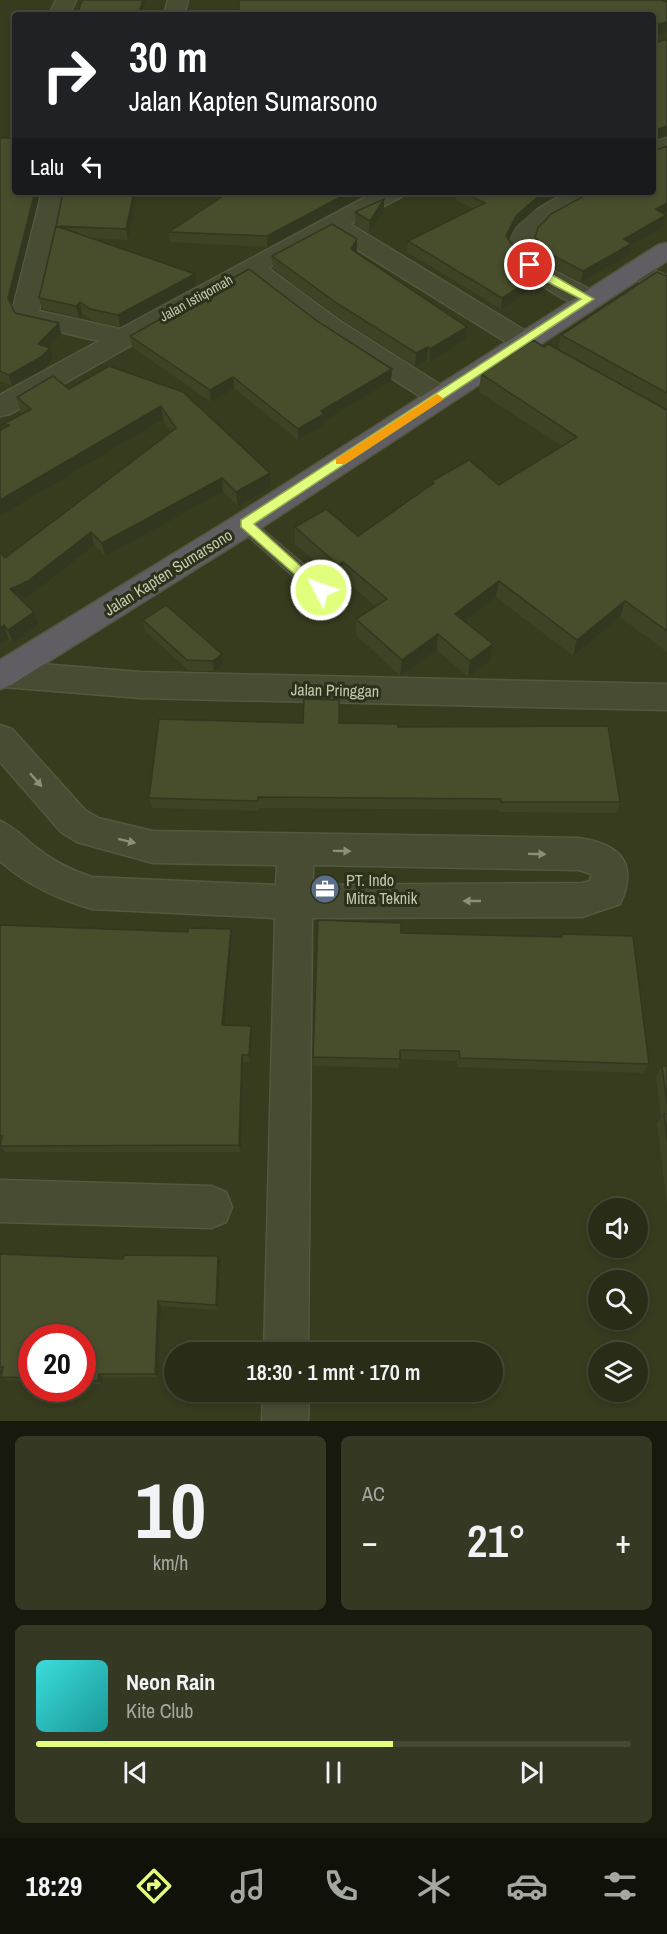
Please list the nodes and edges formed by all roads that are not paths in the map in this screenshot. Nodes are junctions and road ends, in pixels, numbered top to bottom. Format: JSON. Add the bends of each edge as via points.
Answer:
{"nodes":[{"id":1,"x":53,"y":195,"type":"edge"},
{"id":2,"x":387,"y":195,"type":"edge"},
{"id":3,"x":582,"y":195,"type":"edge"},
{"id":4,"x":333,"y":224,"type":"junction"},
{"id":5,"x":667,"y":250,"type":"edge"},
{"id":6,"x":251,"y":267,"type":"junction"},
{"id":7,"x":635,"y":270,"type":"junction"},
{"id":8,"x":667,"y":286,"type":"edge"},
{"id":9,"x":588,"y":299,"type":"junction"},
{"id":10,"x":124,"y":338,"type":"junction"},
{"id":11,"x":532,"y":346,"type":"junction"},
{"id":12,"x":440,"y":397,"type":"junction"},
{"id":13,"x":0,"y":407,"type":"edge"},
{"id":14,"x":245,"y":524,"type":"junction"},
{"id":15,"x":321,"y":590,"type":"dead end"},
{"id":16,"x":2,"y":675,"type":"edge"},
{"id":17,"x":667,"y":697,"type":"edge"},
{"id":18,"x":0,"y":740,"type":"edge"},
{"id":19,"x":0,"y":837,"type":"edge"},
{"id":20,"x":295,"y":851,"type":"junction"},
{"id":21,"x":294,"y":902,"type":"junction"},
{"id":22,"x":0,"y":1201,"type":"edge"},
{"id":23,"x":211,"y":1208,"type":"dead end"},
{"id":24,"x":286,"y":1342,"type":"edge"},
{"id":25,"x":286,"y":1402,"type":"edge"},
{"id":26,"x":285,"y":1421,"type":"edge"}],
"edges":[{"from":1,"to":10,"type":"street","via":[[27,316]]},
{"from":2,"to":4,"type":"street","name":"Jalan Istiqomah"},
{"from":3,"to":9,"type":"street","via":[[523,232],[519,248],[543,276]]},
{"from":4,"to":6,"type":"street","name":"Jalan Istiqomah"},
{"from":4,"to":11,"type":"street"},
{"from":5,"to":7,"type":"highway","name":"Jalan Kapten Sumarsono"},
{"from":6,"to":10,"type":"street","name":"Jalan Istiqomah"},
{"from":6,"to":12,"type":"street","via":[[328,326]]},
{"from":7,"to":8,"type":"street"},
{"from":7,"to":9,"type":"highway","name":"Jalan Kapten Sumarsono"},
{"from":9,"to":11,"type":"highway","name":"Jalan Kapten Sumarsono"},
{"from":10,"to":13,"type":"street","name":"Jalan Istiqomah"},
{"from":11,"to":12,"type":"highway","name":"Jalan Kapten Sumarsono"},
{"from":12,"to":14,"type":"highway","name":"Jalan Kapten Sumarsono"},
{"from":14,"to":15,"type":"lane"},
{"from":14,"to":16,"type":"highway","name":"Jalan Kapten Sumarsono"},
{"from":16,"to":17,"type":"street","name":"Jalan Pringgan","via":[[140,686]]},
{"from":18,"to":20,"type":"street","one_way":true,"via":[[59,807],[89,831],[153,847]]},
{"from":19,"to":21,"type":"street","via":[[28,864],[67,887],[92,893]]},
{"from":20,"to":21,"type":"street"},
{"from":20,"to":21,"type":"street","one_way":true,"via":[[579,854],[598,857],[609,869],[607,892],[582,900]]},
{"from":21,"to":24,"type":"street"},
{"from":22,"to":23,"type":"street"},
{"from":25,"to":26,"type":"street"}]}
